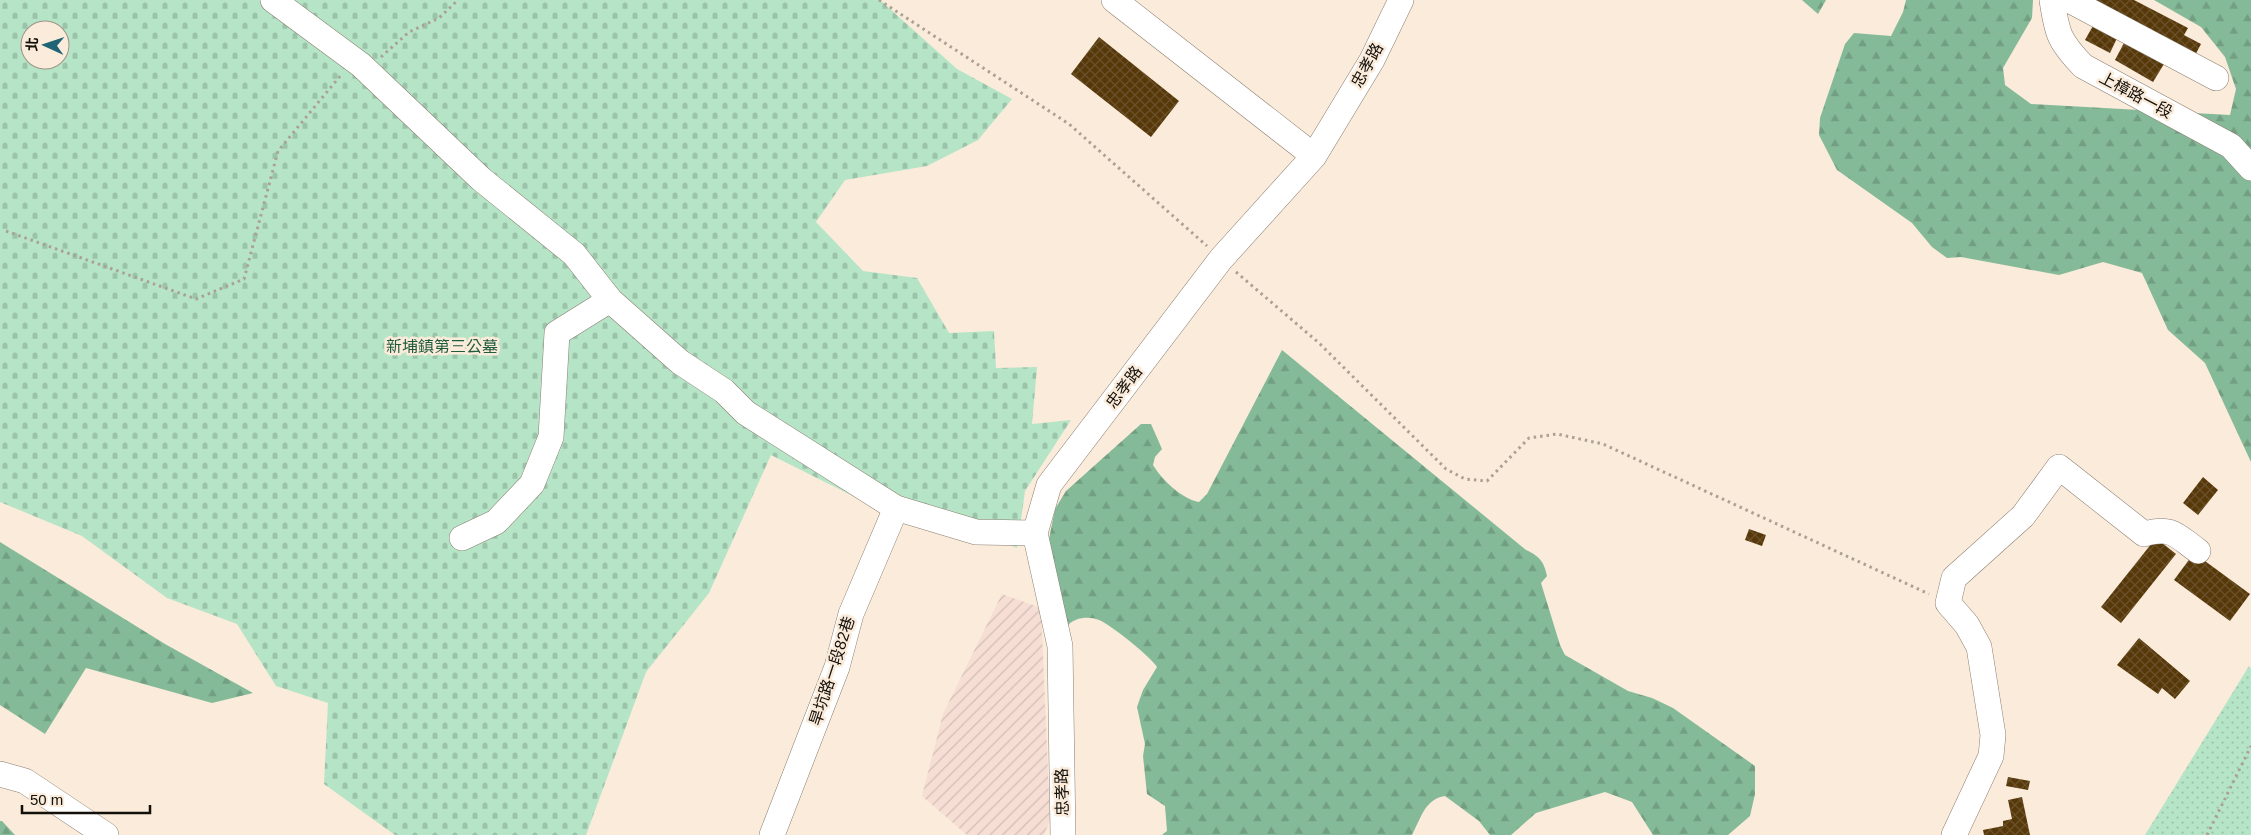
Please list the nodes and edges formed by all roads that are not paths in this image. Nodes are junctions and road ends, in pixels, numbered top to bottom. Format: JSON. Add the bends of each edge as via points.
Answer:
{"nodes":[{"id":1,"x":273,"y":0,"type":"edge"},
{"id":2,"x":1114,"y":0,"type":"edge"},
{"id":3,"x":1401,"y":0,"type":"edge"},
{"id":4,"x":2052,"y":0,"type":"edge"},
{"id":5,"x":2068,"y":0,"type":"edge"},
{"id":6,"x":2216,"y":78,"type":"dead end"},
{"id":7,"x":1314,"y":156,"type":"junction"},
{"id":8,"x":2251,"y":168,"type":"edge"},
{"id":9,"x":610,"y":300,"type":"junction"},
{"id":10,"x":896,"y":508,"type":"junction"},
{"id":11,"x":1035,"y":533,"type":"junction"},
{"id":12,"x":462,"y":538,"type":"dead end"},
{"id":13,"x":2198,"y":551,"type":"dead end"},
{"id":14,"x":0,"y":774,"type":"edge"},
{"id":15,"x":106,"y":835,"type":"edge"},
{"id":16,"x":773,"y":835,"type":"edge"},
{"id":17,"x":1063,"y":835,"type":"edge"},
{"id":18,"x":1954,"y":835,"type":"edge"}],
"edges":[{"from":1,"to":9,"type":"street","via":[[361,65],[481,179],[574,254]]},
{"from":2,"to":7,"type":"street"},
{"from":3,"to":7,"type":"street","name":"忠孝路","via":[[1372,60]]},
{"from":4,"to":8,"type":"street","name":"上樟路一段","via":[[2064,46],[2083,66],[2231,146]]},
{"from":5,"to":6,"type":"street"},
{"from":7,"to":11,"type":"street","name":"忠孝路","via":[[1221,259],[1049,485]]},
{"from":9,"to":10,"type":"street","via":[[680,362],[724,391],[746,413]]},
{"from":9,"to":12,"type":"street","via":[[557,334],[552,437],[532,484],[496,522]]},
{"from":10,"to":11,"type":"street","via":[[976,532]]},
{"from":10,"to":16,"type":"street","name":"旱坑路一段82巷","via":[[851,614],[837,667]]},
{"from":11,"to":17,"type":"street","name":"忠孝路","via":[[1060,646]]},
{"from":13,"to":18,"type":"street","via":[[2162,529],[2144,534],[2059,467],[2023,516],[1954,578],[1948,603],[1967,625],[1979,646],[1993,735],[1992,756]]},
{"from":14,"to":15,"type":"street","via":[[25,781]]}]}
